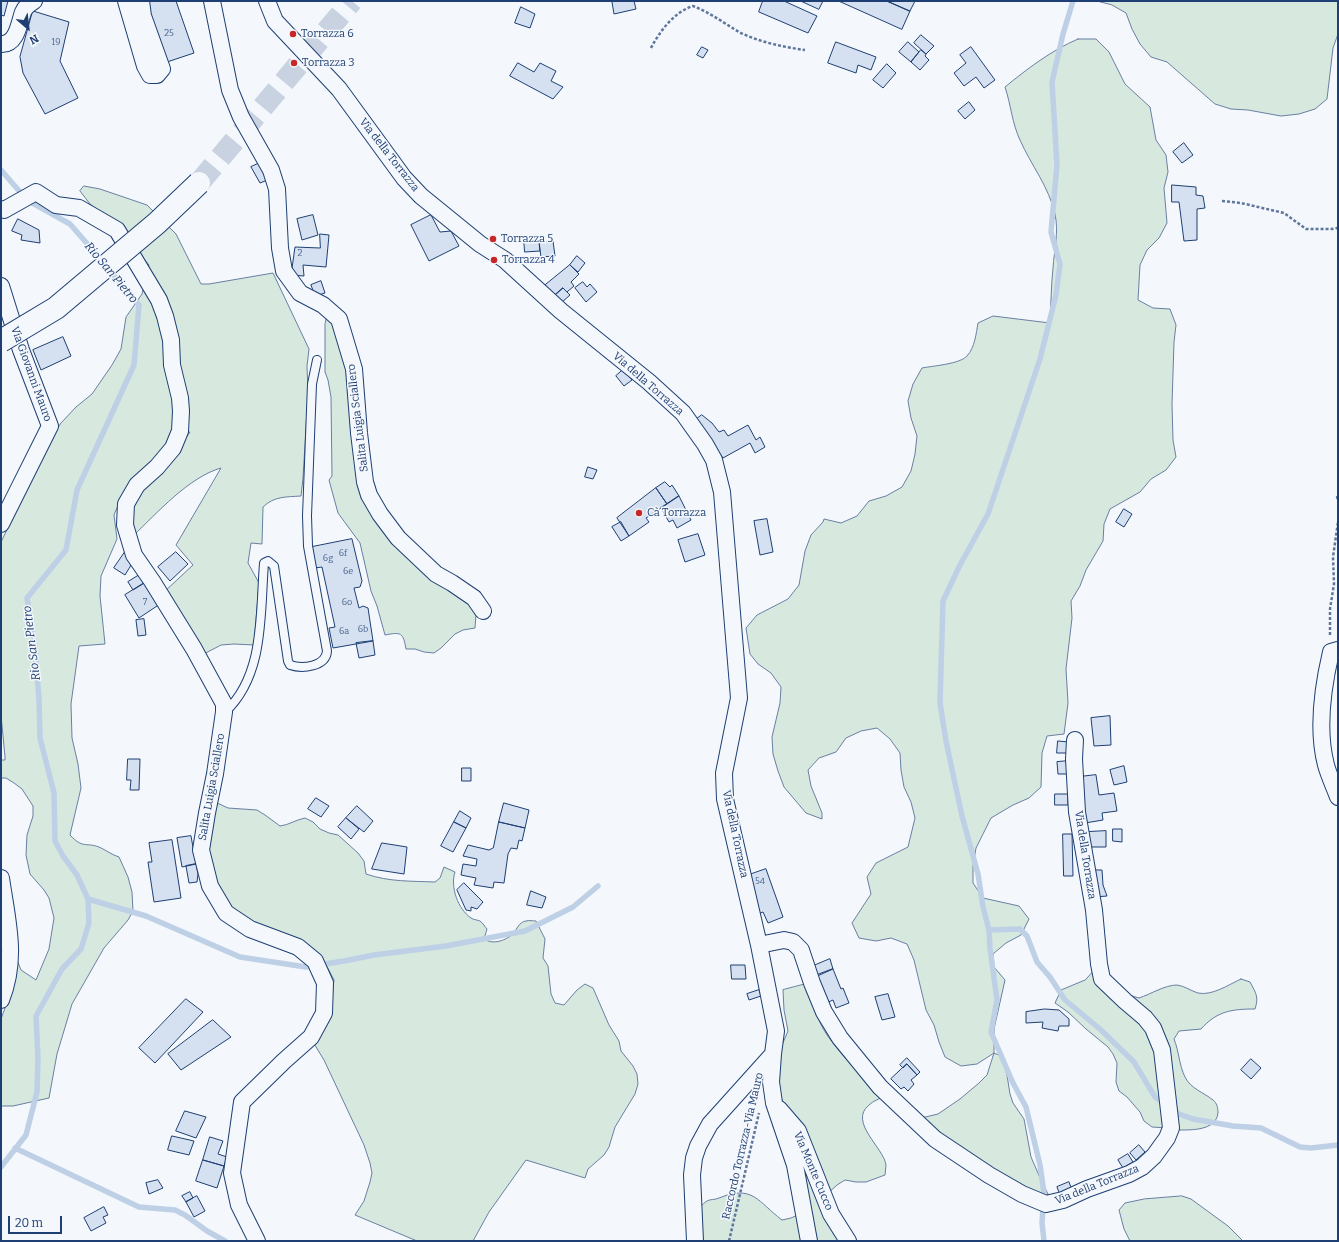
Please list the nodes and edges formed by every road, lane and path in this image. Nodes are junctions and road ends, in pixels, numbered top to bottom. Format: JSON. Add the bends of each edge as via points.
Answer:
{"nodes":[{"id":1,"x":34,"y":1,"type":"edge"},
{"id":2,"x":126,"y":1,"type":"edge"},
{"id":3,"x":141,"y":1,"type":"edge"},
{"id":4,"x":212,"y":1,"type":"edge"},
{"id":5,"x":267,"y":1,"type":"edge"},
{"id":6,"x":1,"y":44,"type":"edge"},
{"id":7,"x":651,"y":48,"type":"dead end"},
{"id":8,"x":805,"y":50,"type":"dead end"},
{"id":9,"x":199,"y":183,"type":"tunnel mouth"},
{"id":10,"x":1222,"y":201,"type":"dead end"},
{"id":11,"x":3,"y":209,"type":"edge"},
{"id":12,"x":1338,"y":228,"type":"edge"},
{"id":13,"x":1,"y":286,"type":"edge"},
{"id":14,"x":1,"y":342,"type":"edge"},
{"id":15,"x":317,"y":360,"type":"dead end"},
{"id":16,"x":1337,"y":496,"type":"edge"},
{"id":17,"x":1338,"y":501,"type":"edge"},
{"id":18,"x":1338,"y":522,"type":"edge"},
{"id":19,"x":1,"y":524,"type":"edge"},
{"id":20,"x":483,"y":611,"type":"dead end"},
{"id":21,"x":1334,"y":651,"type":"edge"},
{"id":22,"x":224,"y":712,"type":"junction"},
{"id":23,"x":1075,"y":740,"type":"dead end"},
{"id":24,"x":1338,"y":797,"type":"edge"},
{"id":25,"x":1,"y":878,"type":"edge"},
{"id":26,"x":759,"y":945,"type":"junction"},
{"id":27,"x":1,"y":1000,"type":"edge"},
{"id":28,"x":773,"y":1054,"type":"junction"},
{"id":29,"x":767,"y":1105,"type":"junction"},
{"id":30,"x":257,"y":1241,"type":"edge"},
{"id":31,"x":695,"y":1241,"type":"edge"},
{"id":32,"x":729,"y":1241,"type":"edge"},
{"id":33,"x":809,"y":1241,"type":"edge"},
{"id":34,"x":848,"y":1241,"type":"edge"}],
"edges":[{"from":1,"to":6,"type":"street","via":[[28,4],[23,12],[18,30],[11,40]]},
{"from":2,"to":3,"type":"street","via":[[145,66],[150,75],[157,75],[162,69],[143,16]]},
{"from":4,"to":20,"type":"street","name":"Salita Luigia Sciallero","via":[[230,90],[241,116],[271,170],[277,189],[280,248],[284,270],[300,293],[323,305],[339,319],[354,369],[359,433],[369,495],[398,538],[436,574],[474,598]]},
{"from":5,"to":26,"type":"street","name":"Via della Torrazza","via":[[275,21],[339,89],[417,192],[480,244],[505,260],[561,311],[684,413],[714,460],[722,492],[739,698],[724,773],[726,800]]},
{"from":7,"to":8,"type":"path","via":[[660,33],[679,13],[693,6],[741,33],[776,45]]},
{"from":9,"to":14,"type":"highway","bridge":true,"via":[[157,223],[56,308]]},
{"from":10,"to":12,"type":"path","via":[[1284,213],[1306,229]]},
{"from":11,"to":22,"type":"street","name":"Salita Luigia Sciallero","via":[[36,192],[56,205],[79,208],[117,230],[159,300],[171,340],[172,365],[180,398],[180,431],[173,448],[137,485],[126,504],[125,525],[134,555],[194,649],[224,704]]},
{"from":13,"to":19,"type":"street","name":"Via Giovanni Mauro","via":[[21,350],[50,426]]},
{"from":15,"to":22,"type":"lane","via":[[312,384],[308,546],[327,656],[322,662],[309,666],[290,665],[274,566],[266,561],[259,641],[250,674],[234,703]]},
{"from":16,"to":17,"type":"path"},
{"from":18,"to":21,"type":"path","via":[[1333,557],[1334,584],[1329,630]]},
{"from":21,"to":24,"type":"street","via":[[1326,672],[1322,743],[1326,765]]},
{"from":22,"to":30,"type":"street","name":"Salita Luigia Sciallero","via":[[201,850],[210,886],[226,913],[250,929],[298,947],[315,961],[325,983],[324,1012],[311,1037],[242,1102],[232,1173],[239,1205]]},
{"from":23,"to":26,"type":"street","name":"Via della Torrazza","via":[[1077,812],[1094,910],[1102,979],[1149,1023],[1162,1050],[1171,1128],[1154,1156],[1142,1167],[1063,1200],[1046,1204],[989,1175],[935,1139],[880,1087],[840,1038],[824,1012],[801,950],[793,942],[784,940]]},
{"from":25,"to":27,"type":"street","via":[[11,961]]},
{"from":26,"to":28,"type":"street","name":"Via della Torrazza","via":[[776,1031]]},
{"from":28,"to":29,"type":"street","name":"Via della Torrazza"},
{"from":28,"to":31,"type":"street","via":[[710,1124],[698,1146],[692,1175]]},
{"from":29,"to":32,"type":"path","name":"Raccordo Torrazza-Via Mauro"},
{"from":29,"to":33,"type":"street","name":"Via della Torrazza","via":[[795,1165]]},
{"from":29,"to":34,"type":"street","name":"Via Monte Cucco","via":[[787,1117],[798,1131],[831,1214]]}]}
